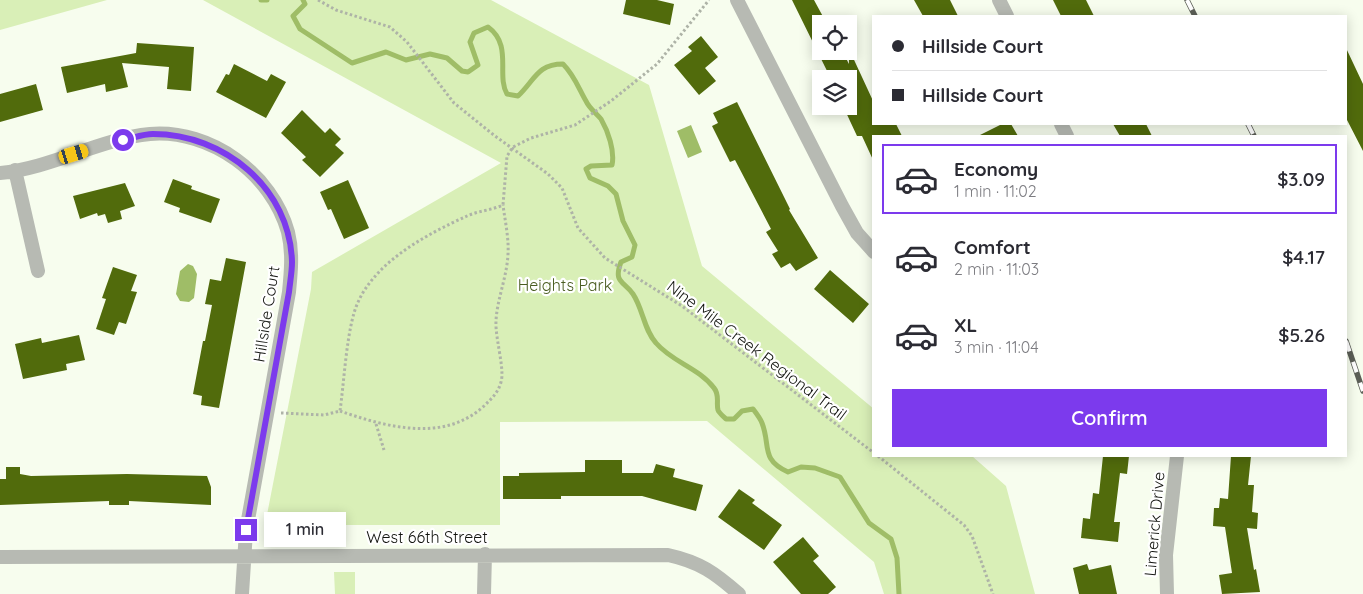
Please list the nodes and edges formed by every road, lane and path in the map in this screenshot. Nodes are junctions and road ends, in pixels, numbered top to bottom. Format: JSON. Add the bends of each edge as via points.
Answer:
{"nodes":[{"id":1,"x":318,"y":0,"type":"edge"},
{"id":2,"x":709,"y":0,"type":"edge"},
{"id":3,"x":737,"y":0,"type":"edge"},
{"id":4,"x":999,"y":0,"type":"edge"},
{"id":5,"x":1006,"y":15,"type":"edge"},
{"id":6,"x":513,"y":148,"type":"junction"},
{"id":7,"x":15,"y":170,"type":"junction"},
{"id":8,"x":0,"y":173,"type":"edge"},
{"id":9,"x":503,"y":205,"type":"junction"},
{"id":10,"x":872,"y":250,"type":"edge"},
{"id":11,"x":38,"y":271,"type":"dead end"},
{"id":12,"x":268,"y":412,"type":"junction"},
{"id":13,"x":340,"y":412,"type":"junction"},
{"id":14,"x":376,"y":424,"type":"junction"},
{"id":15,"x":384,"y":450,"type":"dead end"},
{"id":16,"x":872,"y":451,"type":"edge"},
{"id":17,"x":879,"y":457,"type":"edge"},
{"id":18,"x":1177,"y":457,"type":"edge"},
{"id":19,"x":485,"y":554,"type":"junction"},
{"id":20,"x":244,"y":556,"type":"junction"},
{"id":21,"x":0,"y":557,"type":"edge"},
{"id":22,"x":242,"y":594,"type":"edge"},
{"id":23,"x":484,"y":594,"type":"edge"},
{"id":24,"x":739,"y":594,"type":"edge"},
{"id":25,"x":993,"y":594,"type":"edge"},
{"id":26,"x":1167,"y":594,"type":"edge"}],
"edges":[{"from":1,"to":6,"type":"path","name":"Nine Mile Creek Regional Trail","via":[[336,10],[390,27],[407,42],[454,103]]},
{"from":2,"to":6,"type":"path","via":[[657,64],[611,101],[575,125],[530,138]]},
{"from":3,"to":10,"type":"street","via":[[842,206],[857,233]]},
{"from":4,"to":5,"type":"street"},
{"from":6,"to":9,"type":"path","via":[[507,156]]},
{"from":6,"to":16,"type":"path","name":"Nine Mile Creek Regional Trail","via":[[562,188],[578,228],[605,258],[682,306]]},
{"from":7,"to":8,"type":"street","name":"Hillside Court"},
{"from":7,"to":11,"type":"street"},
{"from":7,"to":12,"type":"street","name":"Hillside Court","via":[[152,134],[181,136],[211,145],[237,160],[259,180],[277,204],[288,232],[292,262]]},
{"from":9,"to":13,"type":"path","via":[[469,215],[434,233],[386,266],[369,284],[354,312]]},
{"from":9,"to":14,"type":"path","via":[[508,253],[496,319],[502,379],[498,393],[478,412],[450,426],[417,429]]},
{"from":12,"to":13,"type":"path","via":[[324,415]]},
{"from":12,"to":20,"type":"street","name":"Hillside Court"},
{"from":13,"to":14,"type":"path"},
{"from":14,"to":15,"type":"path"},
{"from":17,"to":25,"type":"path","via":[[964,525],[972,536]]},
{"from":18,"to":26,"type":"street","name":"Limerick Drive","via":[[1166,555]]},
{"from":19,"to":20,"type":"street","name":"West 66th Street"},
{"from":19,"to":23,"type":"street"},
{"from":19,"to":24,"type":"street","name":"West 66th Street","via":[[668,554],[691,560],[710,570]]},
{"from":20,"to":21,"type":"street","name":"West 66th Street"},
{"from":20,"to":22,"type":"street","name":"Hillside Court"}]}
